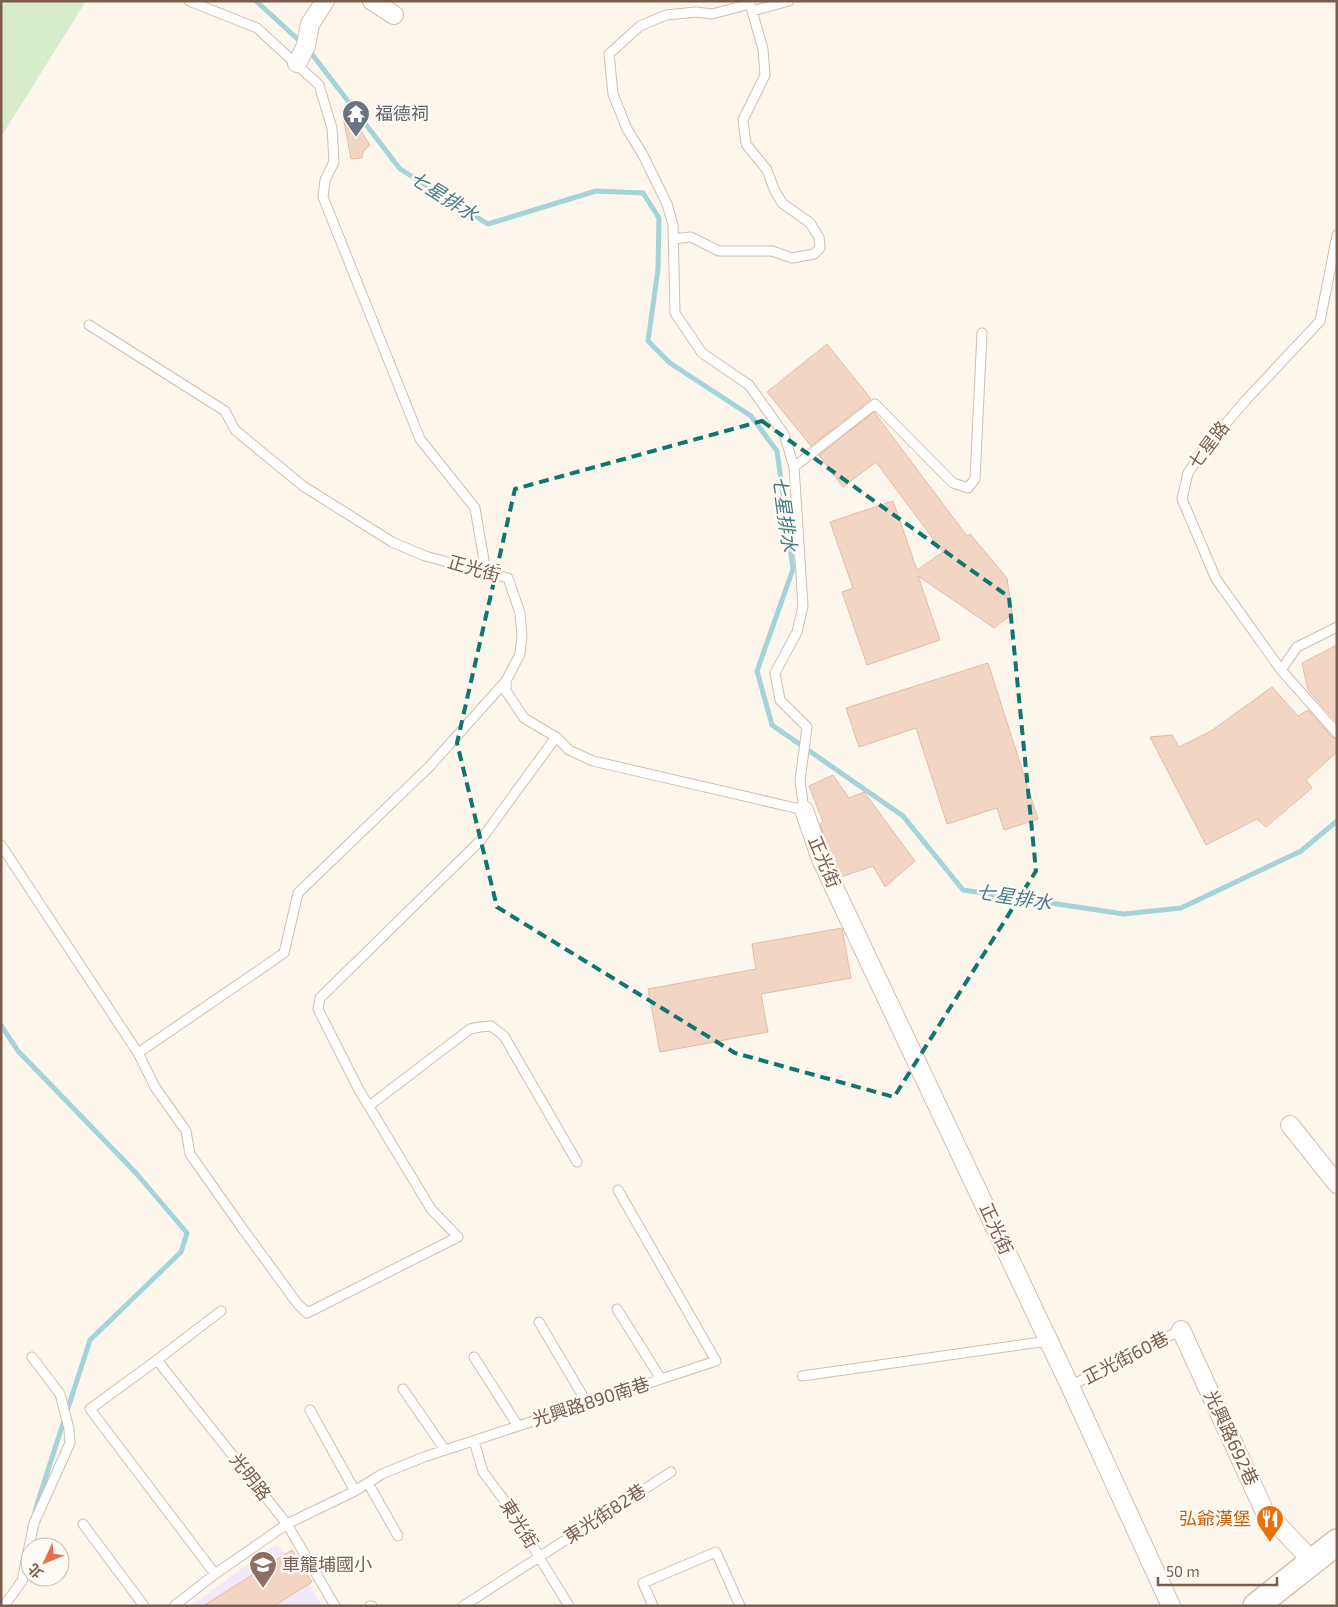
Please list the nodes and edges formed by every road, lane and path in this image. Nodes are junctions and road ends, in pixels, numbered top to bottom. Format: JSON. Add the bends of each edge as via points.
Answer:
{"nodes":[{"id":1,"x":189,"y":1,"type":"edge"},
{"id":2,"x":325,"y":1,"type":"edge"},
{"id":3,"x":372,"y":1,"type":"edge"},
{"id":4,"x":789,"y":1,"type":"edge"},
{"id":5,"x":752,"y":11,"type":"junction"},
{"id":6,"x":394,"y":14,"type":"dead end"},
{"id":7,"x":297,"y":63,"type":"junction"},
{"id":8,"x":1337,"y":235,"type":"edge"},
{"id":9,"x":673,"y":239,"type":"junction"},
{"id":10,"x":89,"y":325,"type":"dead end"},
{"id":11,"x":982,"y":333,"type":"dead end"},
{"id":12,"x":794,"y":467,"type":"junction"},
{"id":13,"x":486,"y":572,"type":"junction"},
{"id":14,"x":1337,"y":627,"type":"edge"},
{"id":15,"x":1280,"y":670,"type":"junction"},
{"id":16,"x":506,"y":681,"type":"junction"},
{"id":17,"x":1337,"y":733,"type":"edge"},
{"id":18,"x":556,"y":737,"type":"junction"},
{"id":19,"x":804,"y":810,"type":"junction"},
{"id":20,"x":1,"y":845,"type":"edge"},
{"id":21,"x":138,"y":1053,"type":"junction"},
{"id":22,"x":369,"y":1106,"type":"junction"},
{"id":23,"x":1290,"y":1125,"type":"dead end"},
{"id":24,"x":576,"y":1162,"type":"dead end"},
{"id":25,"x":1337,"y":1184,"type":"edge"},
{"id":26,"x":618,"y":1190,"type":"dead end"},
{"id":27,"x":617,"y":1309,"type":"dead end"},
{"id":28,"x":221,"y":1311,"type":"dead end"},
{"id":29,"x":539,"y":1322,"type":"dead end"},
{"id":30,"x":1181,"y":1330,"type":"joint"},
{"id":31,"x":1048,"y":1342,"type":"junction"},
{"id":32,"x":32,"y":1357,"type":"dead end"},
{"id":33,"x":474,"y":1357,"type":"dead end"},
{"id":34,"x":157,"y":1360,"type":"junction"},
{"id":35,"x":802,"y":1376,"type":"dead end"},
{"id":36,"x":661,"y":1379,"type":"junction"},
{"id":37,"x":1070,"y":1386,"type":"junction"},
{"id":38,"x":404,"y":1389,"type":"dead end"},
{"id":39,"x":587,"y":1403,"type":"junction"},
{"id":40,"x":310,"y":1410,"type":"dead end"},
{"id":41,"x":518,"y":1426,"type":"junction"},
{"id":42,"x":474,"y":1441,"type":"junction"},
{"id":43,"x":445,"y":1450,"type":"junction"},
{"id":44,"x":671,"y":1472,"type":"dead end"},
{"id":45,"x":368,"y":1483,"type":"junction"},
{"id":46,"x":355,"y":1491,"type":"junction"},
{"id":47,"x":83,"y":1524,"type":"dead end"},
{"id":48,"x":287,"y":1524,"type":"junction"},
{"id":49,"x":398,"y":1536,"type":"dead end"},
{"id":50,"x":1337,"y":1542,"type":"edge"},
{"id":51,"x":539,"y":1557,"type":"junction"},
{"id":52,"x":1312,"y":1562,"type":"junction"},
{"id":53,"x":215,"y":1574,"type":"junction"},
{"id":54,"x":4,"y":1606,"type":"edge"},
{"id":55,"x":144,"y":1606,"type":"edge"},
{"id":56,"x":174,"y":1606,"type":"edge"},
{"id":57,"x":335,"y":1606,"type":"edge"},
{"id":58,"x":463,"y":1606,"type":"edge"},
{"id":59,"x":569,"y":1606,"type":"edge"},
{"id":60,"x":653,"y":1606,"type":"edge"},
{"id":61,"x":740,"y":1606,"type":"edge"},
{"id":62,"x":1171,"y":1606,"type":"edge"},
{"id":63,"x":1256,"y":1606,"type":"edge"}],
"edges":[{"from":1,"to":7,"type":"lane","via":[[257,28]]},
{"from":2,"to":7,"type":"street","via":[[310,24],[306,46]]},
{"from":3,"to":6,"type":"street"},
{"from":4,"to":5,"type":"lane"},
{"from":5,"to":9,"type":"lane","via":[[750,4],[712,14],[666,15],[640,26],[609,54],[613,94],[627,129],[666,204]]},
{"from":5,"to":9,"type":"lane","via":[[763,49],[765,75],[743,120],[746,144],[767,170],[782,203],[810,223],[819,237],[820,248],[814,254],[792,258],[772,251],[718,251],[691,237]]},
{"from":7,"to":13,"type":"lane","via":[[319,85],[332,128],[334,162],[325,180],[323,197],[420,439],[475,508]]},
{"from":8,"to":15,"type":"lane","name":"七星路","via":[[1320,321],[1203,450],[1188,473],[1182,499],[1216,579]]},
{"from":9,"to":12,"type":"lane","via":[[676,313],[702,353],[750,385],[784,434]]},
{"from":10,"to":13,"type":"lane","name":"正光街","via":[[226,411],[235,430],[303,486],[392,542],[424,556]]},
{"from":11,"to":12,"type":"lane","via":[[975,479],[968,488],[953,484],[875,404]]},
{"from":12,"to":19,"type":"lane","via":[[803,606],[798,632],[775,673],[780,700],[807,727],[800,780]]},
{"from":13,"to":16,"type":"lane","name":"正光街","via":[[508,578],[520,613],[520,654]]},
{"from":14,"to":15,"type":"lane","via":[[1297,647]]},
{"from":15,"to":17,"type":"lane","name":"七星路"},
{"from":16,"to":18,"type":"lane","via":[[506,692],[524,718]]},
{"from":16,"to":21,"type":"lane","via":[[428,767],[298,893],[284,953]]},
{"from":18,"to":19,"type":"lane","via":[[569,750],[593,761]]},
{"from":18,"to":22,"type":"lane","via":[[480,841],[320,998],[318,1009]]},
{"from":19,"to":31,"type":"street","name":"正光街","via":[[833,885]]},
{"from":20,"to":21,"type":"lane"},
{"from":21,"to":22,"type":"lane","via":[[155,1087],[186,1131],[190,1154],[307,1313],[458,1237],[432,1209]]},
{"from":22,"to":24,"type":"lane","via":[[470,1029],[491,1026],[504,1036]]},
{"from":23,"to":25,"type":"street"},
{"from":26,"to":36,"type":"lane","name":"光興路890南巷","via":[[716,1361]]},
{"from":27,"to":36,"type":"lane"},
{"from":28,"to":34,"type":"lane"},
{"from":29,"to":39,"type":"lane"},
{"from":30,"to":37,"type":"lane","name":"正光街60巷"},
{"from":30,"to":52,"type":"street","name":"光興路692巷","via":[[1264,1510]]},
{"from":31,"to":35,"type":"lane"},
{"from":31,"to":37,"type":"street","name":"正光街"},
{"from":32,"to":54,"type":"lane","via":[[60,1394],[70,1443],[34,1523],[22,1581]]},
{"from":33,"to":41,"type":"lane"},
{"from":34,"to":48,"type":"lane","name":"光明路"},
{"from":34,"to":53,"type":"lane","via":[[90,1409]]},
{"from":36,"to":39,"type":"lane","name":"光興路890南巷"},
{"from":37,"to":62,"type":"street","name":"正光街"},
{"from":38,"to":43,"type":"lane"},
{"from":39,"to":41,"type":"lane","name":"光興路890南巷"},
{"from":40,"to":46,"type":"lane"},
{"from":41,"to":42,"type":"lane","name":"光興路890南巷"},
{"from":42,"to":43,"type":"lane","name":"光興路890南巷"},
{"from":42,"to":51,"type":"lane","name":"東光街","via":[[483,1472],[519,1520]]},
{"from":43,"to":45,"type":"lane","name":"光興路890南巷","via":[[382,1474]]},
{"from":44,"to":51,"type":"lane","name":"東光街82巷"},
{"from":45,"to":46,"type":"lane","name":"光興路890南巷"},
{"from":45,"to":49,"type":"lane"},
{"from":46,"to":48,"type":"lane","name":"光興路890南巷"},
{"from":47,"to":55,"type":"lane"},
{"from":48,"to":53,"type":"lane"},
{"from":48,"to":57,"type":"lane","name":"光明路"},
{"from":50,"to":52,"type":"main road"},
{"from":51,"to":58,"type":"lane","name":"東光街82巷"},
{"from":51,"to":59,"type":"lane","name":"東光街"},
{"from":52,"to":63,"type":"main road"},
{"from":53,"to":56,"type":"lane"},
{"from":60,"to":61,"type":"lane","via":[[643,1583],[716,1552]]}]}
